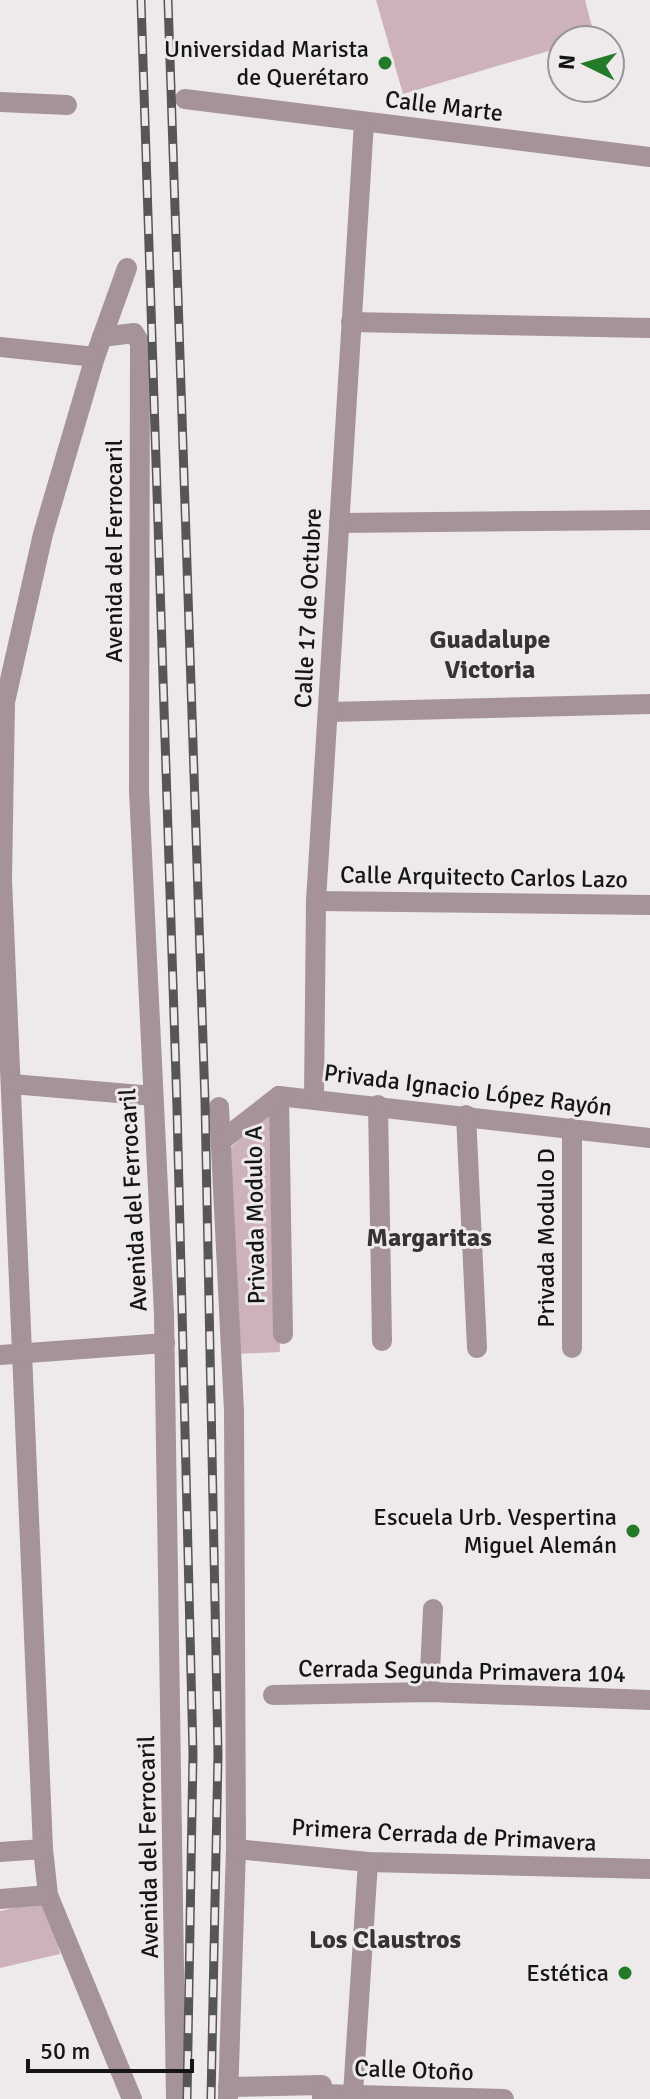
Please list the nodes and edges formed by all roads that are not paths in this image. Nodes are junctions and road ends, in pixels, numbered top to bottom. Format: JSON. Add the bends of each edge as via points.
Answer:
{"nodes":[{"id":1,"x":185,"y":99,"type":"dead end"},
{"id":2,"x":0,"y":102,"type":"edge"},
{"id":3,"x":67,"y":105,"type":"dead end"},
{"id":4,"x":364,"y":122,"type":"junction"},
{"id":5,"x":650,"y":157,"type":"edge"},
{"id":6,"x":127,"y":268,"type":"dead end"},
{"id":7,"x":351,"y":322,"type":"junction"},
{"id":8,"x":650,"y":328,"type":"edge"},
{"id":9,"x":102,"y":337,"type":"junction"},
{"id":10,"x":0,"y":347,"type":"edge"},
{"id":11,"x":95,"y":357,"type":"junction"},
{"id":12,"x":650,"y":520,"type":"edge"},
{"id":13,"x":339,"y":523,"type":"junction"},
{"id":14,"x":2,"y":702,"type":"edge"},
{"id":15,"x":650,"y":704,"type":"edge"},
{"id":16,"x":328,"y":712,"type":"junction"},
{"id":17,"x":316,"y":901,"type":"junction"},
{"id":18,"x":650,"y":905,"type":"edge"},
{"id":19,"x":4,"y":1047,"type":"edge"},
{"id":20,"x":12,"y":1084,"type":"junction"},
{"id":21,"x":153,"y":1096,"type":"junction"},
{"id":22,"x":279,"y":1096,"type":"junction"},
{"id":23,"x":314,"y":1098,"type":"junction"},
{"id":24,"x":378,"y":1105,"type":"junction"},
{"id":25,"x":219,"y":1107,"type":"dead end"},
{"id":26,"x":466,"y":1115,"type":"junction"},
{"id":27,"x":572,"y":1128,"type":"junction"},
{"id":28,"x":650,"y":1138,"type":"edge"},
{"id":29,"x":221,"y":1141,"type":"junction"},
{"id":30,"x":283,"y":1334,"type":"dead end"},
{"id":31,"x":382,"y":1341,"type":"dead end"},
{"id":32,"x":165,"y":1343,"type":"junction"},
{"id":33,"x":477,"y":1348,"type":"dead end"},
{"id":34,"x":572,"y":1348,"type":"dead end"},
{"id":35,"x":10,"y":1355,"type":"edge"},
{"id":36,"x":433,"y":1609,"type":"dead end"},
{"id":37,"x":429,"y":1692,"type":"junction"},
{"id":38,"x":273,"y":1695,"type":"dead end"},
{"id":39,"x":650,"y":1700,"type":"edge"},
{"id":40,"x":43,"y":1849,"type":"junction"},
{"id":41,"x":236,"y":1849,"type":"junction"},
{"id":42,"x":0,"y":1852,"type":"edge"},
{"id":43,"x":368,"y":1862,"type":"junction"},
{"id":44,"x":650,"y":1869,"type":"edge"},
{"id":45,"x":48,"y":1895,"type":"junction"},
{"id":46,"x":0,"y":1899,"type":"edge"},
{"id":47,"x":228,"y":2093,"type":"edge"},
{"id":48,"x":353,"y":2094,"type":"junction"},
{"id":49,"x":322,"y":2096,"type":"edge"},
{"id":50,"x":129,"y":2098,"type":"edge"},
{"id":51,"x":176,"y":2099,"type":"edge"},
{"id":52,"x":504,"y":2099,"type":"edge"}],
"edges":[{"from":1,"to":4,"type":"street","name":"Calle Marte"},
{"from":2,"to":3,"type":"street"},
{"from":4,"to":5,"type":"street","name":"Calle Marte"},
{"from":4,"to":7,"type":"street","name":"Calle 17 de Octubre"},
{"from":6,"to":9,"type":"street"},
{"from":7,"to":8,"type":"street"},
{"from":7,"to":13,"type":"street","name":"Calle 17 de Octubre"},
{"from":9,"to":11,"type":"street"},
{"from":9,"to":21,"type":"street","name":"Avenida del Ferrocaril","via":[[134,333],[140,343],[139,791]]},
{"from":10,"to":11,"type":"street"},
{"from":11,"to":14,"type":"street","via":[[43,534]]},
{"from":12,"to":13,"type":"street"},
{"from":13,"to":16,"type":"street","name":"Calle 17 de Octubre"},
{"from":14,"to":19,"type":"street"},
{"from":15,"to":16,"type":"street"},
{"from":16,"to":17,"type":"street","name":"Calle 17 de Octubre"},
{"from":17,"to":18,"type":"street","name":"Calle Arquitecto Carlos Lazo"},
{"from":17,"to":23,"type":"street","name":"Calle 17 de Octubre"},
{"from":19,"to":20,"type":"street"},
{"from":20,"to":21,"type":"street"},
{"from":20,"to":35,"type":"street"},
{"from":21,"to":32,"type":"street","name":"Avenida del Ferrocaril"},
{"from":22,"to":23,"type":"street","name":"Privada Ignacio López Rayón"},
{"from":22,"to":29,"type":"street"},
{"from":22,"to":30,"type":"street","name":"Privada Modulo A"},
{"from":23,"to":24,"type":"street","name":"Privada Ignacio López Rayón"},
{"from":24,"to":26,"type":"street","name":"Privada Ignacio López Rayón"},
{"from":24,"to":31,"type":"street"},
{"from":25,"to":29,"type":"street"},
{"from":26,"to":27,"type":"street","name":"Privada Ignacio López Rayón"},
{"from":26,"to":33,"type":"street"},
{"from":27,"to":28,"type":"street","name":"Privada Ignacio López Rayón"},
{"from":27,"to":34,"type":"street","name":"Privada Modulo D"},
{"from":29,"to":41,"type":"street","via":[[234,1411]]},
{"from":32,"to":35,"type":"street"},
{"from":32,"to":51,"type":"street","name":"Avenida del Ferrocaril"},
{"from":35,"to":40,"type":"street"},
{"from":36,"to":37,"type":"street"},
{"from":37,"to":38,"type":"street","name":"Cerrada Segunda Primavera 104"},
{"from":37,"to":39,"type":"street","name":"Cerrada Segunda Primavera 104"},
{"from":40,"to":42,"type":"street"},
{"from":40,"to":45,"type":"street"},
{"from":41,"to":43,"type":"street","name":"Primera Cerrada de Primavera"},
{"from":41,"to":47,"type":"street"},
{"from":43,"to":44,"type":"street","name":"Primera Cerrada de Primavera"},
{"from":43,"to":48,"type":"street"},
{"from":45,"to":46,"type":"street"},
{"from":45,"to":50,"type":"street"},
{"from":47,"to":49,"type":"street","name":"Calle Otoño","via":[[322,2085]]},
{"from":48,"to":49,"type":"street","name":"Calle Otoño"},
{"from":48,"to":52,"type":"street","name":"Calle Otoño"}]}
